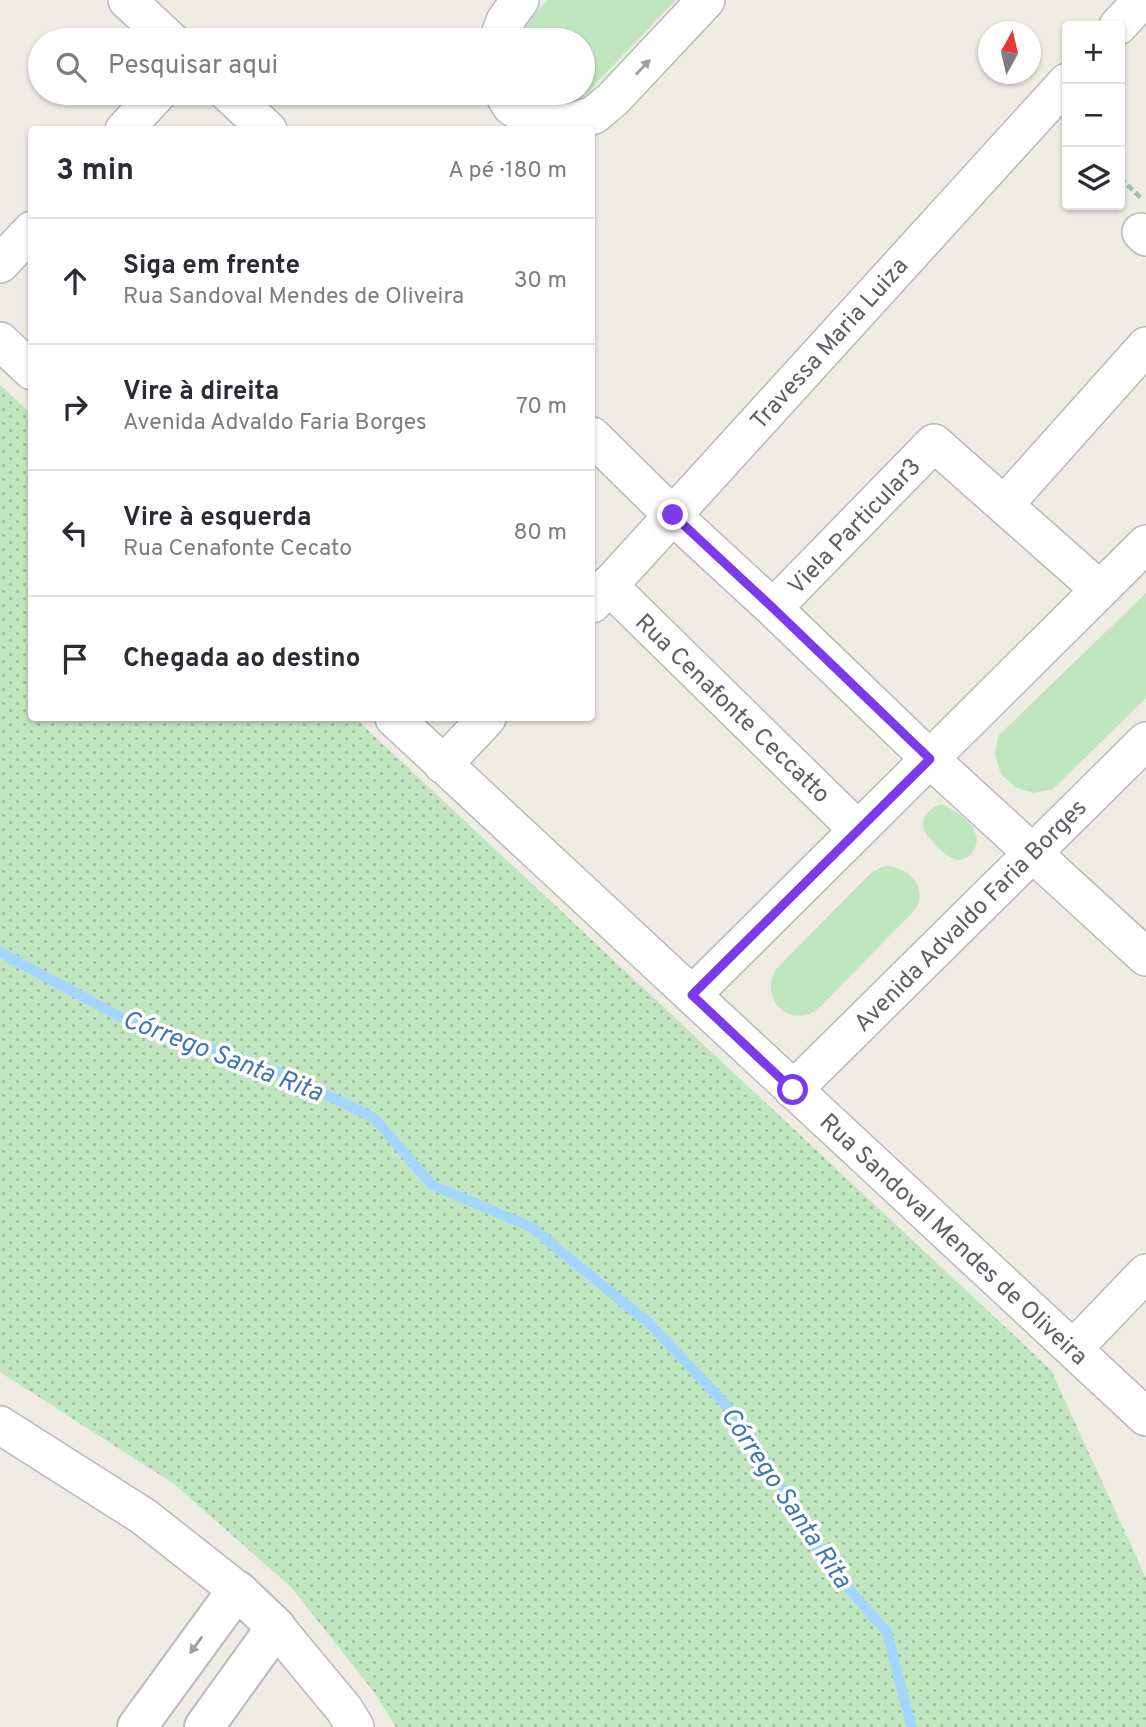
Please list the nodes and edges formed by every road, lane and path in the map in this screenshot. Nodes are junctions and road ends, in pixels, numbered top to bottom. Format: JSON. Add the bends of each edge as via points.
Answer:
{"nodes":[{"id":1,"x":127,"y":0,"type":"edge"},
{"id":2,"x":520,"y":0,"type":"edge"},
{"id":3,"x":706,"y":0,"type":"edge"},
{"id":4,"x":1142,"y":0,"type":"edge"},
{"id":5,"x":1123,"y":21,"type":"edge"},
{"id":6,"x":157,"y":28,"type":"edge"},
{"id":7,"x":502,"y":28,"type":"edge"},
{"id":8,"x":1065,"y":84,"type":"edge"},
{"id":9,"x":147,"y":105,"type":"edge"},
{"id":10,"x":241,"y":105,"type":"edge"},
{"id":11,"x":503,"y":109,"type":"edge"},
{"id":12,"x":128,"y":126,"type":"edge"},
{"id":13,"x":264,"y":126,"type":"edge"},
{"id":14,"x":1125,"y":188,"type":"edge"},
{"id":15,"x":1143,"y":223,"type":"edge"},
{"id":16,"x":28,"y":234,"type":"edge"},
{"id":17,"x":0,"y":264,"type":"edge"},
{"id":18,"x":0,"y":341,"type":"edge"},
{"id":19,"x":1146,"y":346,"type":"edge"},
{"id":20,"x":28,"y":367,"type":"edge"},
{"id":21,"x":595,"y":439,"type":"edge"},
{"id":22,"x":1004,"y":505,"type":"junction"},
{"id":23,"x":673,"y":515,"type":"junction"},
{"id":24,"x":1146,"y":544,"type":"edge"},
{"id":25,"x":1100,"y":590,"type":"junction"},
{"id":26,"x":600,"y":594,"type":"edge"},
{"id":27,"x":773,"y":608,"type":"junction"},
{"id":28,"x":397,"y":721,"type":"edge"},
{"id":29,"x":484,"y":721,"type":"edge"},
{"id":30,"x":1146,"y":741,"type":"edge"},
{"id":31,"x":930,"y":759,"type":"junction"},
{"id":32,"x":443,"y":765,"type":"junction"},
{"id":33,"x":858,"y":830,"type":"junction"},
{"id":34,"x":1032,"y":853,"type":"junction"},
{"id":35,"x":1146,"y":957,"type":"edge"},
{"id":36,"x":692,"y":995,"type":"junction"},
{"id":37,"x":793,"y":1090,"type":"junction"},
{"id":38,"x":1146,"y":1273,"type":"edge"},
{"id":39,"x":1073,"y":1349,"type":"junction"},
{"id":40,"x":1146,"y":1417,"type":"edge"},
{"id":41,"x":0,"y":1425,"type":"edge"},
{"id":42,"x":237,"y":1590,"type":"junction"},
{"id":43,"x":276,"y":1627,"type":"junction"},
{"id":44,"x":137,"y":1727,"type":"edge"},
{"id":45,"x":204,"y":1727,"type":"edge"},
{"id":46,"x":355,"y":1727,"type":"edge"}],
"edges":[{"from":1,"to":6,"type":"street"},
{"from":2,"to":7,"type":"street"},
{"from":11,"to":3,"type":"street","one_way":true,"via":[[544,122],[572,122],[594,115]]},
{"from":4,"to":5,"type":"street"},
{"from":8,"to":23,"type":"street","name":"Travessa Maria Luiza"},
{"from":9,"to":12,"type":"street"},
{"from":10,"to":13,"type":"street"},
{"from":14,"to":15,"type":"path"},
{"from":16,"to":17,"type":"street"},
{"from":18,"to":20,"type":"street"},
{"from":19,"to":22,"type":"street"},
{"from":21,"to":23,"type":"street"},
{"from":22,"to":25,"type":"street"},
{"from":22,"to":27,"type":"street","name":"Viela Particular3","via":[[934,443]]},
{"from":23,"to":26,"type":"street","name":"Travessa Maria Luiza"},
{"from":23,"to":27,"type":"street"},
{"from":24,"to":25,"type":"street"},
{"from":25,"to":31,"type":"street"},
{"from":26,"to":33,"type":"street","name":"Rua Cenafonte Ceccatto"},
{"from":27,"to":31,"type":"street"},
{"from":28,"to":32,"type":"street","name":"Rua Sandoval Mendes de Oliveira"},
{"from":29,"to":32,"type":"street"},
{"from":30,"to":34,"type":"street","name":"Avenida Advaldo Faria Borges"},
{"from":31,"to":33,"type":"street"},
{"from":31,"to":34,"type":"street"},
{"from":32,"to":36,"type":"street","name":"Rua Sandoval Mendes de Oliveira"},
{"from":33,"to":36,"type":"street"},
{"from":34,"to":35,"type":"street"},
{"from":34,"to":37,"type":"street","name":"Avenida Advaldo Faria Borges"},
{"from":36,"to":37,"type":"street","name":"Rua Sandoval Mendes de Oliveira"},
{"from":37,"to":39,"type":"street","name":"Rua Sandoval Mendes de Oliveira"},
{"from":38,"to":39,"type":"street"},
{"from":39,"to":40,"type":"street","name":"Rua Sandoval Mendes de Oliveira"},
{"from":41,"to":42,"type":"street","via":[[144,1516]]},
{"from":42,"to":43,"type":"street"},
{"from":42,"to":44,"type":"street","one_way":true},
{"from":43,"to":45,"type":"street"},
{"from":43,"to":46,"type":"street"}]}
